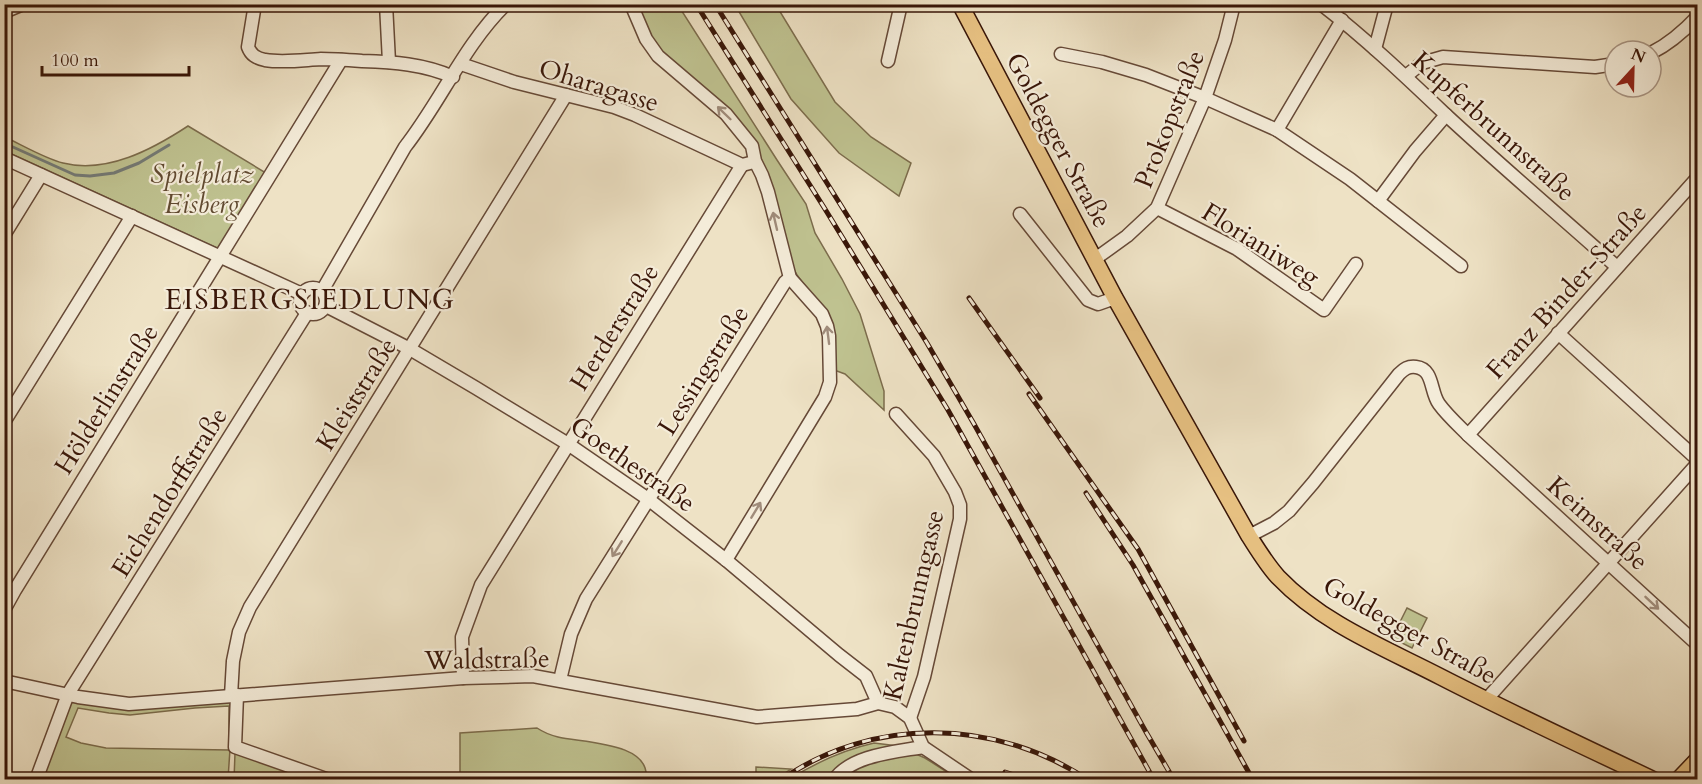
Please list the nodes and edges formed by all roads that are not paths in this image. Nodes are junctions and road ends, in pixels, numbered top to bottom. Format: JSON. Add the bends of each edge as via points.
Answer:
{"nodes":[{"id":1,"x":23,"y":4,"type":"edge"},
{"id":2,"x":255,"y":4,"type":"edge"},
{"id":3,"x":386,"y":4,"type":"edge"},
{"id":4,"x":506,"y":4,"type":"edge"},
{"id":5,"x":631,"y":4,"type":"edge"},
{"id":6,"x":901,"y":4,"type":"edge"},
{"id":7,"x":960,"y":4,"type":"edge"},
{"id":8,"x":1234,"y":4,"type":"edge"},
{"id":9,"x":1321,"y":4,"type":"edge"},
{"id":10,"x":1387,"y":4,"type":"edge"},
{"id":11,"x":4,"y":12,"type":"edge"},
{"id":12,"x":1698,"y":16,"type":"edge"},
{"id":13,"x":1342,"y":20,"type":"junction"},
{"id":14,"x":1663,"y":47,"type":"edge"},
{"id":15,"x":1375,"y":49,"type":"junction"},
{"id":16,"x":1061,"y":54,"type":"dead end"},
{"id":17,"x":341,"y":60,"type":"junction"},
{"id":18,"x":888,"y":61,"type":"dead end"},
{"id":19,"x":388,"y":62,"type":"junction"},
{"id":20,"x":461,"y":64,"type":"junction"},
{"id":21,"x":1603,"y":66,"type":"edge"},
{"id":22,"x":1406,"y":76,"type":"junction"},
{"id":23,"x":453,"y":77,"type":"junction"},
{"id":24,"x":566,"y":95,"type":"junction"},
{"id":25,"x":1205,"y":98,"type":"junction"},
{"id":26,"x":1446,"y":115,"type":"junction"},
{"id":27,"x":1277,"y":130,"type":"junction"},
{"id":28,"x":4,"y":158,"type":"edge"},
{"id":29,"x":755,"y":161,"type":"junction"},
{"id":30,"x":742,"y":165,"type":"junction"},
{"id":31,"x":41,"y":175,"type":"junction"},
{"id":32,"x":1698,"y":177,"type":"edge"},
{"id":33,"x":1378,"y":201,"type":"junction"},
{"id":34,"x":1157,"y":208,"type":"junction"},
{"id":35,"x":1020,"y":214,"type":"dead end"},
{"id":36,"x":132,"y":216,"type":"junction"},
{"id":37,"x":4,"y":235,"type":"edge"},
{"id":38,"x":220,"y":256,"type":"junction"},
{"id":39,"x":1095,"y":259,"type":"junction"},
{"id":40,"x":1356,"y":264,"type":"dead end"},
{"id":41,"x":1461,"y":266,"type":"dead end"},
{"id":42,"x":1617,"y":267,"type":"junction"},
{"id":43,"x":790,"y":278,"type":"junction"},
{"id":44,"x":322,"y":291,"type":"junction"},
{"id":45,"x":302,"y":294,"type":"junction"},
{"id":46,"x":1115,"y":298,"type":"junction"},
{"id":47,"x":326,"y":306,"type":"junction"},
{"id":48,"x":308,"y":313,"type":"junction"},
{"id":49,"x":1558,"y":333,"type":"junction"},
{"id":50,"x":410,"y":349,"type":"junction"},
{"id":51,"x":896,"y":414,"type":"dead end"},
{"id":52,"x":4,"y":422,"type":"edge"},
{"id":53,"x":1468,"y":435,"type":"junction"},
{"id":54,"x":568,"y":444,"type":"junction"},
{"id":55,"x":1698,"y":462,"type":"edge"},
{"id":56,"x":648,"y":499,"type":"junction"},
{"id":57,"x":1249,"y":536,"type":"junction"},
{"id":58,"x":726,"y":560,"type":"junction"},
{"id":59,"x":1609,"y":564,"type":"junction"},
{"id":60,"x":4,"y":610,"type":"edge"},
{"id":61,"x":1698,"y":645,"type":"edge"},
{"id":62,"x":463,"y":678,"type":"junction"},
{"id":63,"x":560,"y":680,"type":"junction"},
{"id":64,"x":4,"y":681,"type":"edge"},
{"id":65,"x":68,"y":694,"type":"junction"},
{"id":66,"x":234,"y":696,"type":"junction"},
{"id":67,"x":1486,"y":700,"type":"junction"},
{"id":68,"x":878,"y":703,"type":"junction"},
{"id":69,"x":910,"y":718,"type":"junction"},
{"id":70,"x":923,"y":747,"type":"junction"},
{"id":71,"x":1698,"y":759,"type":"edge"},
{"id":72,"x":36,"y":780,"type":"edge"},
{"id":73,"x":328,"y":780,"type":"edge"},
{"id":74,"x":834,"y":780,"type":"edge"},
{"id":75,"x":972,"y":780,"type":"edge"},
{"id":76,"x":1654,"y":780,"type":"edge"},
{"id":77,"x":1678,"y":780,"type":"edge"}],
"edges":[{"from":1,"to":11,"type":"street"},
{"from":2,"to":17,"type":"street","via":[[248,39],[250,53],[255,57],[279,61]]},
{"from":3,"to":19,"type":"street"},
{"from":4,"to":20,"type":"street"},
{"from":29,"to":5,"type":"street","one_way":true,"via":[[752,146],[726,114],[658,56]]},
{"from":6,"to":18,"type":"street"},
{"from":7,"to":39,"type":"main road","name":"Goldegger Straße"},
{"from":8,"to":25,"type":"street","name":"Prokopstraße"},
{"from":9,"to":13,"type":"street"},
{"from":10,"to":15,"type":"street","name":"Kupferbrunnstraße"},
{"from":12,"to":14,"type":"street"},
{"from":13,"to":15,"type":"street"},
{"from":13,"to":27,"type":"street"},
{"from":15,"to":22,"type":"street","name":"Kupferbrunnstraße"},
{"from":16,"to":25,"type":"street","via":[[1146,75]]},
{"from":17,"to":19,"type":"street"},
{"from":17,"to":38,"type":"street","name":"Hölderlinstraße"},
{"from":19,"to":23,"type":"street","via":[[439,70]]},
{"from":20,"to":23,"type":"street"},
{"from":20,"to":24,"type":"street","name":"Oharagasse"},
{"from":21,"to":22,"type":"street","via":[[1443,57],[1422,63]]},
{"from":22,"to":26,"type":"street","name":"Kupferbrunnstraße"},
{"from":23,"to":44,"type":"street","via":[[405,147]]},
{"from":24,"to":30,"type":"street","name":"Oharagasse","via":[[635,115]]},
{"from":24,"to":50,"type":"street","name":"Kleiststraße"},
{"from":25,"to":27,"type":"street"},
{"from":25,"to":34,"type":"street","name":"Prokopstraße"},
{"from":26,"to":33,"type":"street"},
{"from":26,"to":42,"type":"street","name":"Kupferbrunnstraße"},
{"from":27,"to":33,"type":"street"},
{"from":28,"to":31,"type":"street"},
{"from":29,"to":30,"type":"street"},
{"from":43,"to":29,"type":"street","one_way":true,"via":[[768,192]]},
{"from":30,"to":54,"type":"street","name":"Herderstraße"},
{"from":31,"to":36,"type":"street"},
{"from":31,"to":37,"type":"street"},
{"from":32,"to":42,"type":"street","name":"Franz Binder-Straße"},
{"from":33,"to":41,"type":"street"},
{"from":34,"to":39,"type":"street","name":"Prokopstraße"},
{"from":34,"to":40,"type":"street","name":"Florianiweg","via":[[1237,249],[1324,310]]},
{"from":35,"to":46,"type":"street","via":[[1088,300],[1098,304]]},
{"from":36,"to":38,"type":"street"},
{"from":36,"to":52,"type":"street"},
{"from":38,"to":45,"type":"street"},
{"from":38,"to":60,"type":"street","name":"Hölderlinstraße"},
{"from":39,"to":46,"type":"main road","name":"Goldegger Straße"},
{"from":42,"to":49,"type":"street","name":"Franz Binder-Straße"},
{"from":43,"to":56,"type":"street","name":"Lessingstraße"},
{"from":58,"to":43,"type":"street","one_way":true,"via":[[825,397],[830,382],[827,326],[822,314]]},
{"from":44,"to":45,"type":"street","via":[[313,288]]},
{"from":44,"to":47,"type":"street"},
{"from":45,"to":48,"type":"street","via":[[301,305]]},
{"from":46,"to":57,"type":"main road","name":"Goldegger Straße"},
{"from":47,"to":48,"type":"street","via":[[318,314]]},
{"from":47,"to":50,"type":"street","name":"Goethestraße"},
{"from":48,"to":65,"type":"street","name":"Eichendorffstraße"},
{"from":49,"to":53,"type":"street","name":"Franz Binder-Straße"},
{"from":49,"to":55,"type":"street"},
{"from":50,"to":54,"type":"street","name":"Goethestraße"},
{"from":50,"to":66,"type":"street","name":"Kleiststraße","via":[[250,607],[233,661]]},
{"from":51,"to":69,"type":"street","name":"Kaltenbrunngasse","via":[[933,456],[960,505],[926,666]]},
{"from":53,"to":57,"type":"street","name":"Keimstraße","via":[[1437,403],[1426,372],[1413,366],[1404,369],[1289,511]]},
{"from":53,"to":59,"type":"street","name":"Keimstraße"},
{"from":54,"to":56,"type":"street","name":"Goethestraße"},
{"from":54,"to":62,"type":"street","name":"Herderstraße","via":[[481,585],[462,637]]},
{"from":55,"to":59,"type":"street"},
{"from":56,"to":58,"type":"street","name":"Goethestraße"},
{"from":56,"to":63,"type":"street","name":"Lessingstraße","one_way":true,"via":[[586,599],[571,634]]},
{"from":57,"to":67,"type":"main road","name":"Goldegger Straße","via":[[1278,577],[1319,612]]},
{"from":58,"to":68,"type":"street","name":"Goethestraße","via":[[866,676]]},
{"from":59,"to":61,"type":"street","name":"Keimstraße","one_way":true},
{"from":59,"to":67,"type":"street"},
{"from":62,"to":63,"type":"street","name":"Waldstraße","via":[[533,676]]},
{"from":62,"to":66,"type":"street","name":"Waldstraße"},
{"from":63,"to":68,"type":"street","name":"Waldstraße","via":[[757,717],[857,710]]},
{"from":64,"to":65,"type":"street","name":"Waldstraße"},
{"from":65,"to":66,"type":"street","name":"Waldstraße","via":[[129,704]]},
{"from":65,"to":72,"type":"street","name":"Eichendorffstraße"},
{"from":66,"to":73,"type":"street","name":"Kleiststraße","via":[[235,747]]},
{"from":67,"to":76,"type":"main road","name":"Goldegger Straße"},
{"from":68,"to":69,"type":"street","via":[[896,706]]},
{"from":69,"to":70,"type":"street"},
{"from":70,"to":74,"type":"street","via":[[867,759],[846,767]]},
{"from":70,"to":75,"type":"street"},
{"from":71,"to":77,"type":"main road"}]}
